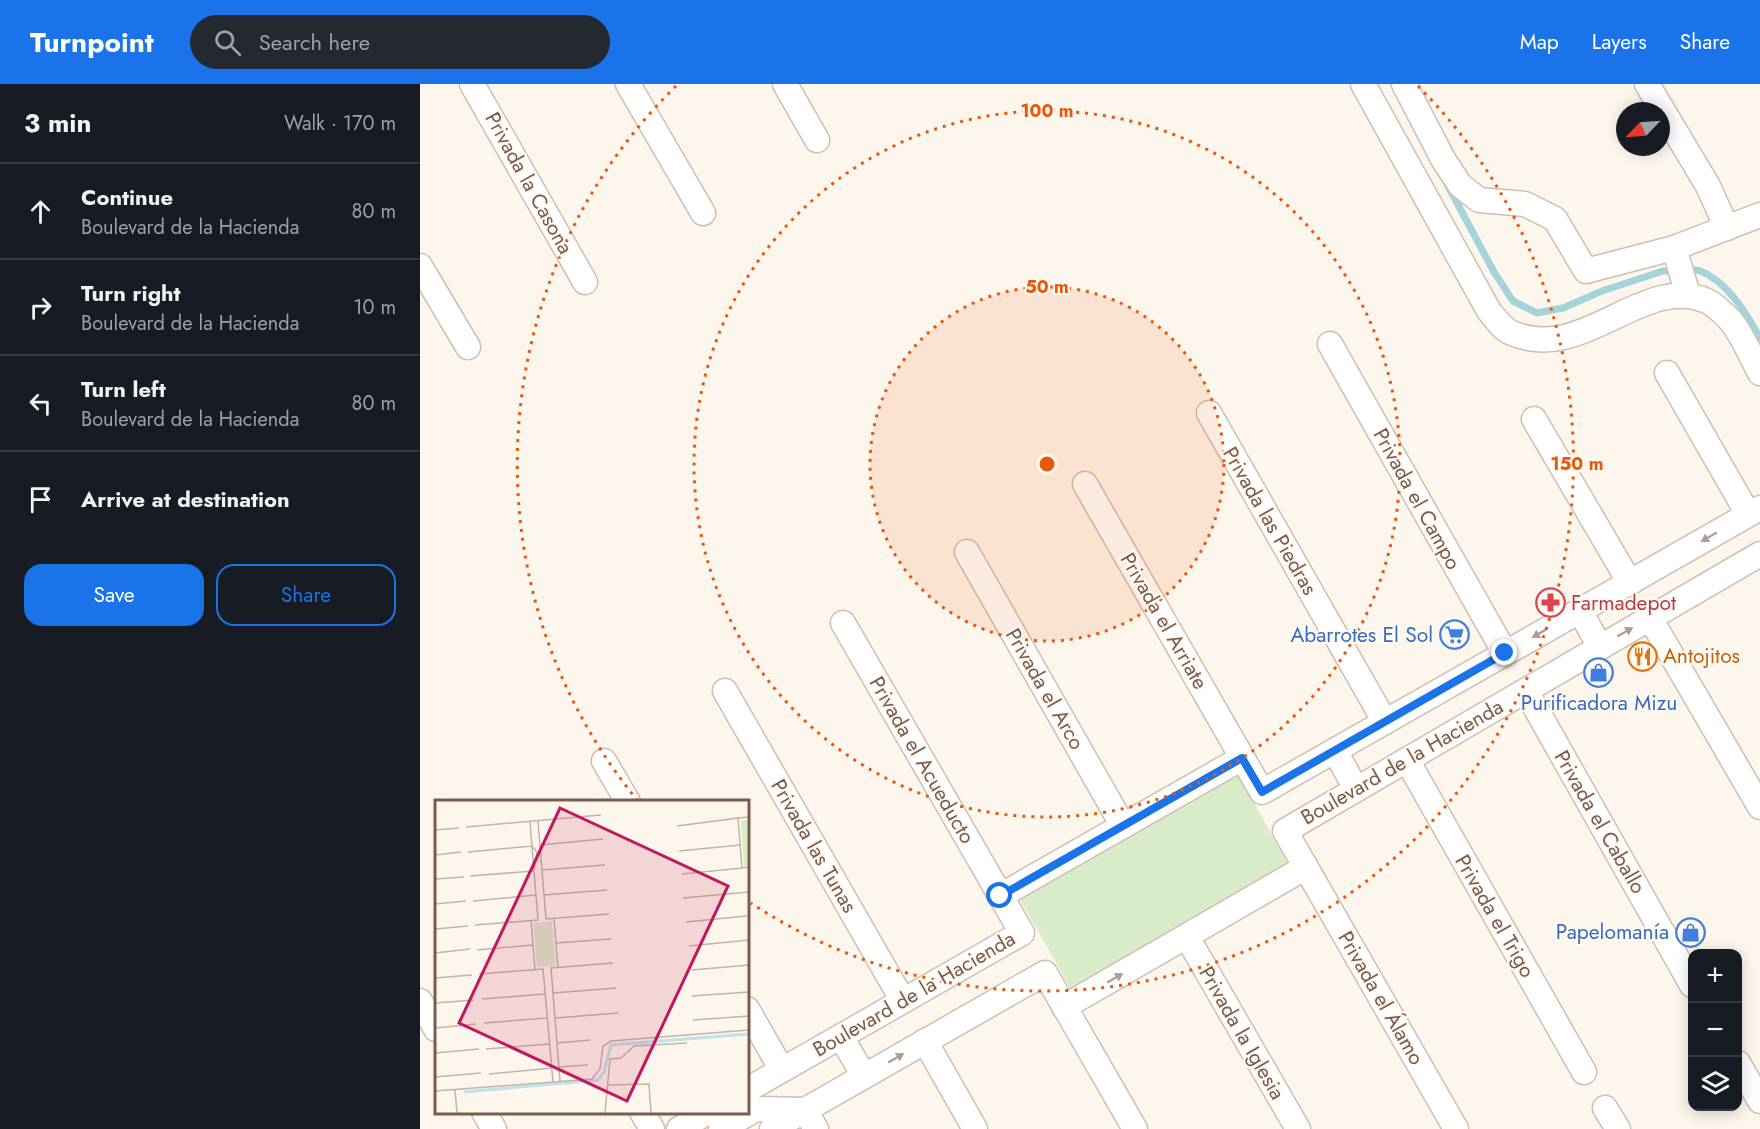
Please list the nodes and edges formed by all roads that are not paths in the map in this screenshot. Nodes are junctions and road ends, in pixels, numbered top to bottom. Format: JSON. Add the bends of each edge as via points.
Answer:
{"nodes":[{"id":1,"x":472,"y":84,"type":"edge"},
{"id":2,"x":628,"y":84,"type":"edge"},
{"id":3,"x":785,"y":84,"type":"edge"},
{"id":4,"x":1363,"y":84,"type":"edge"},
{"id":5,"x":1404,"y":84,"type":"edge"},
{"id":6,"x":1647,"y":84,"type":"edge"},
{"id":7,"x":817,"y":140,"type":"dead end"},
{"id":8,"x":1427,"y":168,"type":"junction"},
{"id":9,"x":703,"y":213,"type":"dead end"},
{"id":10,"x":1760,"y":215,"type":"edge"},
{"id":11,"x":1727,"y":228,"type":"junction"},
{"id":12,"x":420,"y":266,"type":"edge"},
{"id":13,"x":1681,"y":271,"type":"junction"},
{"id":14,"x":585,"y":282,"type":"dead end"},
{"id":15,"x":1330,"y":344,"type":"dead end"},
{"id":16,"x":468,"y":347,"type":"dead end"},
{"id":17,"x":1667,"y":373,"type":"dead end"},
{"id":18,"x":1760,"y":373,"type":"edge"},
{"id":19,"x":1209,"y":413,"type":"dead end"},
{"id":20,"x":1534,"y":419,"type":"dead end"},
{"id":21,"x":1085,"y":484,"type":"dead end"},
{"id":22,"x":1754,"y":511,"type":"edge"},
{"id":23,"x":967,"y":552,"type":"dead end"},
{"id":24,"x":1760,"y":554,"type":"edge"},
{"id":25,"x":1630,"y":583,"type":"junction"},
{"id":26,"x":1580,"y":610,"type":"junction"},
{"id":27,"x":1650,"y":618,"type":"junction"},
{"id":28,"x":843,"y":623,"type":"dead end"},
{"id":29,"x":1600,"y":647,"type":"junction"},
{"id":30,"x":1505,"y":653,"type":"junction"},
{"id":31,"x":1526,"y":690,"type":"junction"},
{"id":32,"x":725,"y":691,"type":"dead end"},
{"id":33,"x":1385,"y":722,"type":"junction"},
{"id":34,"x":1335,"y":751,"type":"junction"},
{"id":35,"x":1242,"y":758,"type":"junction"},
{"id":36,"x":1407,"y":760,"type":"junction"},
{"id":37,"x":604,"y":761,"type":"dead end"},
{"id":38,"x":1356,"y":789,"type":"junction"},
{"id":39,"x":627,"y":800,"type":"edge"},
{"id":40,"x":1760,"y":807,"type":"edge"},
{"id":41,"x":1123,"y":826,"type":"junction"},
{"id":42,"x":1306,"y":867,"type":"junction"},
{"id":43,"x":1000,"y":896,"type":"junction"},
{"id":44,"x":1187,"y":936,"type":"junction"},
{"id":45,"x":1688,"y":978,"type":"edge"},
{"id":46,"x":420,"y":1000,"type":"edge"},
{"id":47,"x":903,"y":1001,"type":"junction"},
{"id":48,"x":1064,"y":1007,"type":"junction"},
{"id":49,"x":748,"y":1011,"type":"edge"},
{"id":50,"x":435,"y":1027,"type":"edge"},
{"id":51,"x":841,"y":1037,"type":"junction"},
{"id":52,"x":925,"y":1041,"type":"junction"},
{"id":53,"x":782,"y":1070,"type":"junction"},
{"id":54,"x":1742,"y":1071,"type":"edge"},
{"id":55,"x":1584,"y":1072,"type":"dead end"},
{"id":56,"x":864,"y":1076,"type":"junction"},
{"id":57,"x":748,"y":1089,"type":"edge"},
{"id":58,"x":1760,"y":1101,"type":"edge"},
{"id":59,"x":1605,"y":1108,"type":"dead end"},
{"id":60,"x":485,"y":1114,"type":"edge"},
{"id":61,"x":643,"y":1114,"type":"edge"},
{"id":62,"x":706,"y":1114,"type":"edge"},
{"id":63,"x":747,"y":1114,"type":"edge"},
{"id":64,"x":748,"y":1114,"type":"edge"},
{"id":65,"x":811,"y":1120,"type":"edge"},
{"id":66,"x":494,"y":1129,"type":"edge"},
{"id":67,"x":651,"y":1129,"type":"edge"},
{"id":68,"x":680,"y":1129,"type":"edge"},
{"id":69,"x":721,"y":1129,"type":"edge"},
{"id":70,"x":772,"y":1129,"type":"edge"},
{"id":71,"x":975,"y":1129,"type":"edge"},
{"id":72,"x":1135,"y":1129,"type":"edge"},
{"id":73,"x":1298,"y":1129,"type":"edge"},
{"id":74,"x":1456,"y":1129,"type":"edge"},
{"id":75,"x":1618,"y":1129,"type":"edge"}],
"edges":[{"from":1,"to":14,"type":"street","name":"Privada la Casona"},
{"from":2,"to":9,"type":"street"},
{"from":3,"to":7,"type":"street"},
{"from":4,"to":8,"type":"street"},
{"from":5,"to":8,"type":"street"},
{"from":6,"to":11,"type":"street","via":[[1708,186]]},
{"from":8,"to":13,"type":"street","via":[[1479,200],[1525,204],[1555,219],[1586,271]]},
{"from":8,"to":13,"type":"street","via":[[1489,311],[1510,333],[1538,341],[1566,338],[1660,297]]},
{"from":10,"to":11,"type":"street"},
{"from":11,"to":13,"type":"street"},
{"from":12,"to":16,"type":"street"},
{"from":13,"to":18,"type":"street","via":[[1730,320]]},
{"from":15,"to":30,"type":"street","name":"Privada el Campo"},
{"from":17,"to":22,"type":"street"},
{"from":19,"to":33,"type":"street","name":"Privada las Piedras"},
{"from":20,"to":25,"type":"street"},
{"from":21,"to":35,"type":"street","name":"Privada el Arriate"},
{"from":22,"to":25,"type":"street","name":"Boulevard de la Hacienda","one_way":true},
{"from":23,"to":41,"type":"street","name":"Privada el Arco"},
{"from":24,"to":27,"type":"street","name":"Boulevard de la Hacienda"},
{"from":25,"to":26,"type":"street","name":"Boulevard de la Hacienda"},
{"from":26,"to":29,"type":"street"},
{"from":26,"to":30,"type":"street","name":"Boulevard de la Hacienda","one_way":true},
{"from":29,"to":27,"type":"street","name":"Boulevard de la Hacienda","one_way":true},
{"from":27,"to":40,"type":"street"},
{"from":28,"to":43,"type":"street","name":"Privada el Acueducto"},
{"from":29,"to":31,"type":"street","name":"Boulevard de la Hacienda"},
{"from":30,"to":33,"type":"street","name":"Boulevard de la Hacienda"},
{"from":31,"to":36,"type":"street","name":"Boulevard de la Hacienda"},
{"from":31,"to":45,"type":"street","name":"Privada el Caballo"},
{"from":32,"to":47,"type":"street","name":"Privada las Tunas"},
{"from":33,"to":34,"type":"street","name":"Boulevard de la Hacienda"},
{"from":34,"to":35,"type":"street","name":"Boulevard de la Hacienda","via":[[1262,792]]},
{"from":34,"to":38,"type":"street"},
{"from":35,"to":41,"type":"street","name":"Boulevard de la Hacienda"},
{"from":36,"to":38,"type":"street","name":"Boulevard de la Hacienda"},
{"from":36,"to":55,"type":"street","name":"Privada el Trigo"},
{"from":37,"to":39,"type":"street"},
{"from":38,"to":42,"type":"street","name":"Boulevard de la Hacienda","via":[[1285,831]]},
{"from":41,"to":43,"type":"street","name":"Boulevard de la Hacienda"},
{"from":42,"to":44,"type":"street"},
{"from":42,"to":74,"type":"street","name":"Privada el Álamo"},
{"from":43,"to":47,"type":"street","name":"Boulevard de la Hacienda","via":[[1022,933]]},
{"from":48,"to":44,"type":"street","one_way":true},
{"from":44,"to":73,"type":"street","name":"Privada la Iglesia"},
{"from":46,"to":50,"type":"street"},
{"from":47,"to":51,"type":"street","name":"Boulevard de la Hacienda"},
{"from":48,"to":52,"type":"street","via":[[1045,973]]},
{"from":48,"to":72,"type":"street"},
{"from":49,"to":53,"type":"street"},
{"from":51,"to":53,"type":"street","name":"Boulevard de la Hacienda"},
{"from":51,"to":56,"type":"street"},
{"from":56,"to":52,"type":"street","one_way":true},
{"from":52,"to":71,"type":"street"},
{"from":53,"to":57,"type":"street","name":"Boulevard de la Hacienda"},
{"from":54,"to":58,"type":"street"},
{"from":56,"to":65,"type":"street"},
{"from":59,"to":75,"type":"street"},
{"from":60,"to":66,"type":"street"},
{"from":61,"to":67,"type":"street"},
{"from":62,"to":68,"type":"street"},
{"from":63,"to":69,"type":"street"},
{"from":64,"to":65,"type":"street","via":[[756,1109]]},
{"from":65,"to":70,"type":"street"}]}
